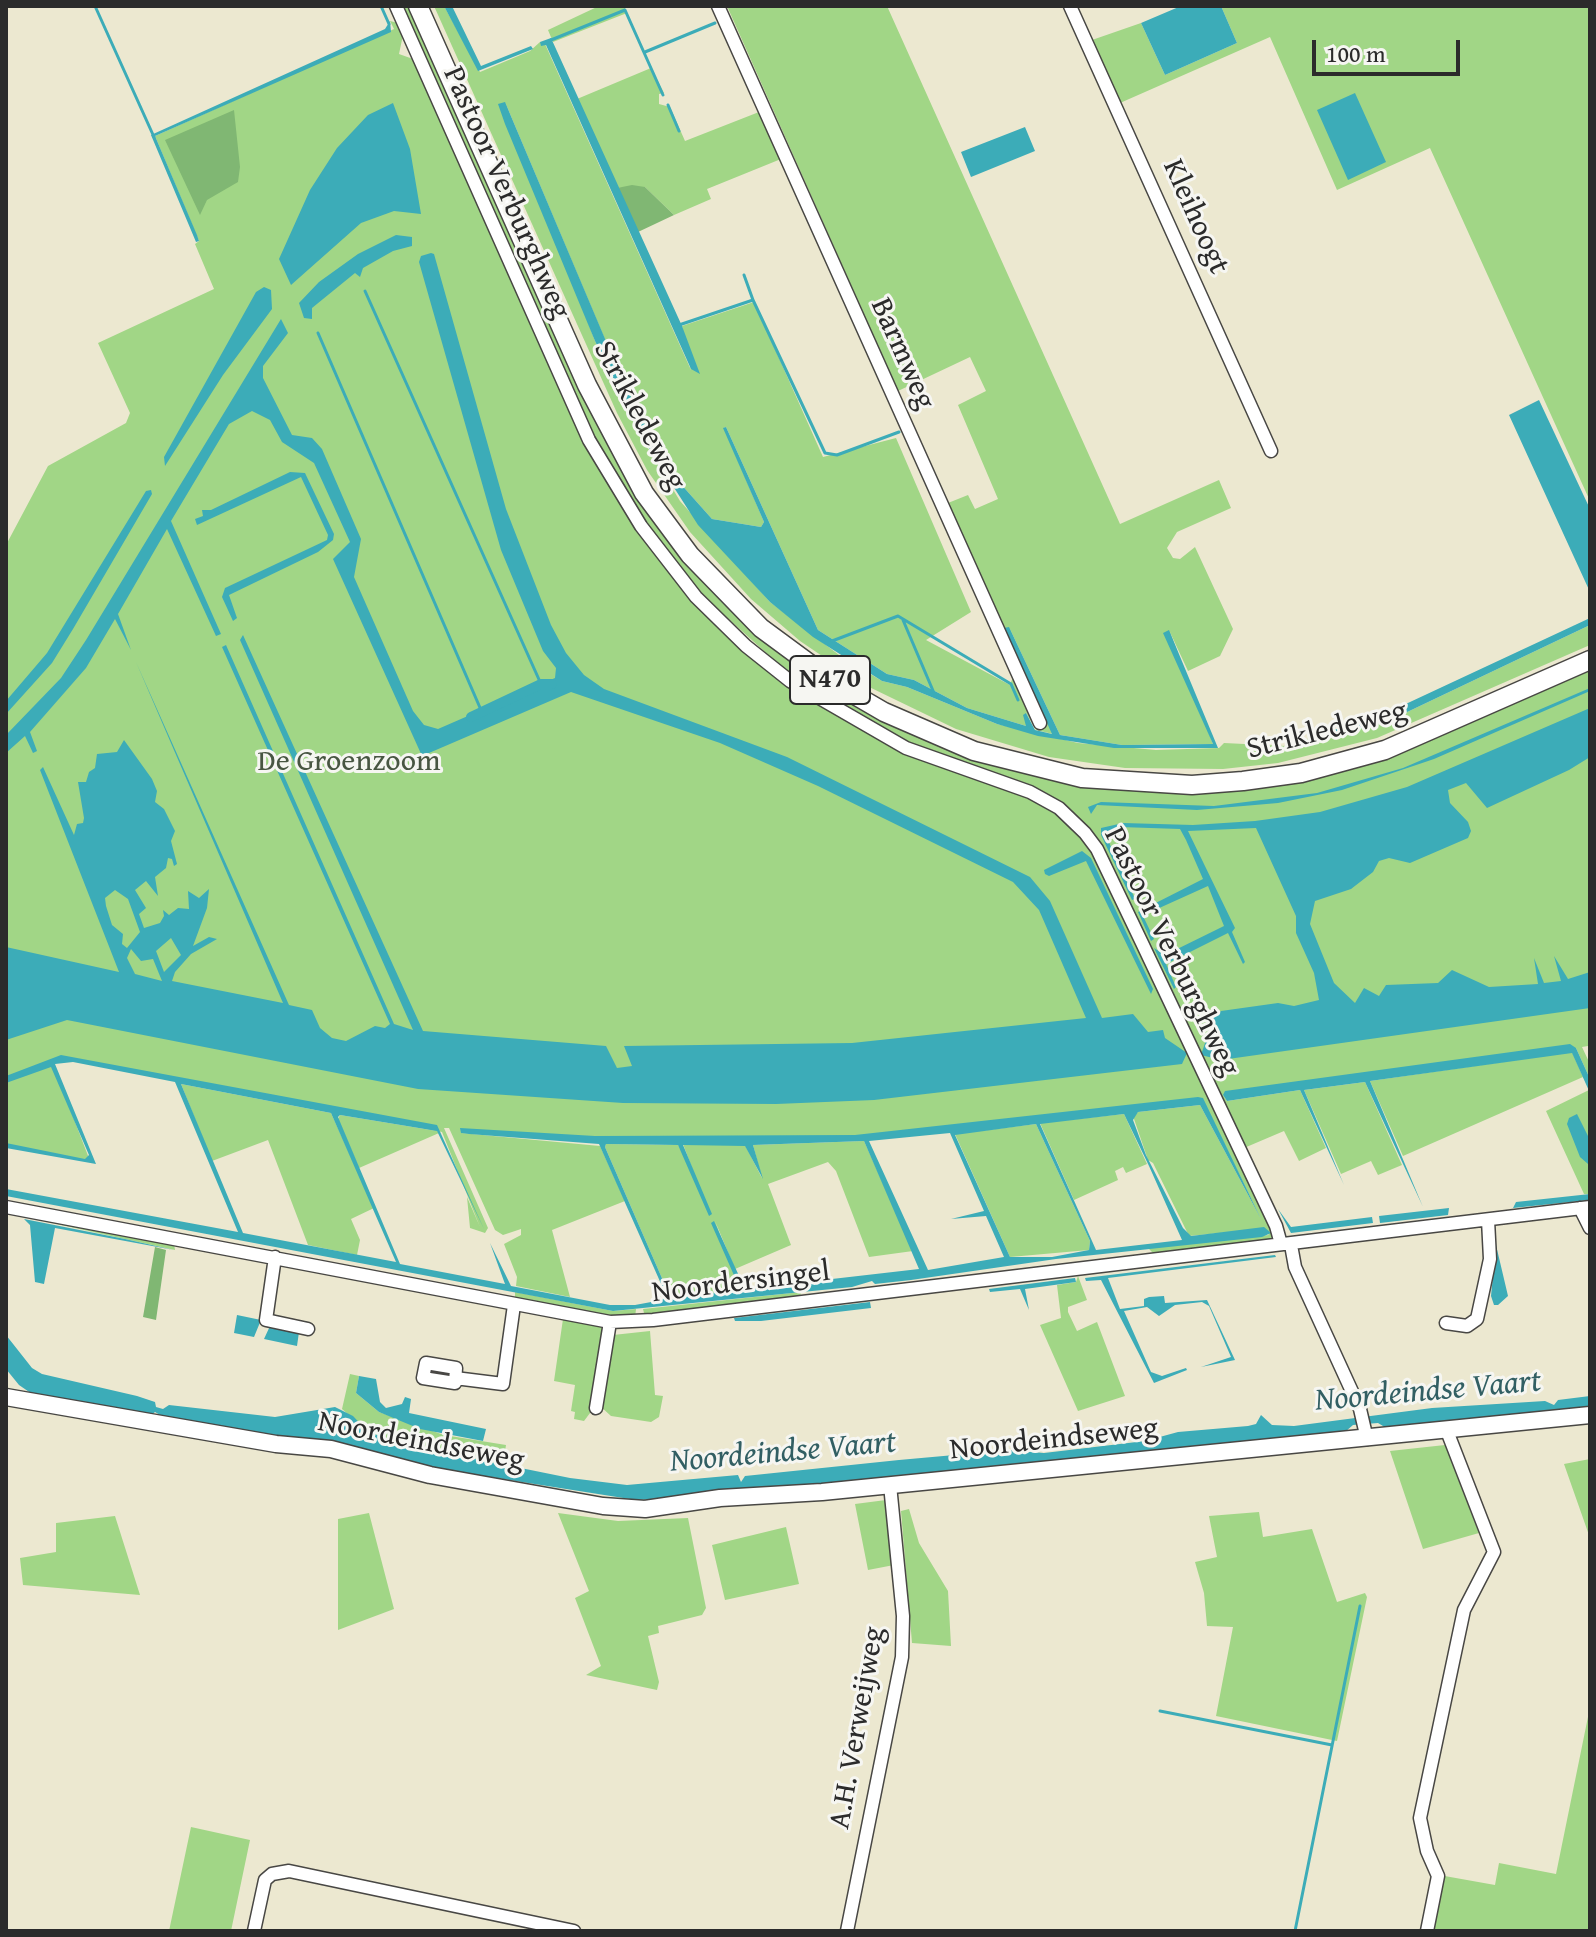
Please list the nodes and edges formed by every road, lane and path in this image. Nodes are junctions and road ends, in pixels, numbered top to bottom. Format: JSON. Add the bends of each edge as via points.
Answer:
{"nodes":[{"id":1,"x":396,"y":6,"type":"edge"},
{"id":2,"x":418,"y":6,"type":"edge"},
{"id":3,"x":430,"y":6,"type":"edge"},
{"id":4,"x":718,"y":6,"type":"edge"},
{"id":5,"x":1070,"y":6,"type":"edge"},
{"id":6,"x":1271,"y":451,"type":"dead end"},
{"id":7,"x":1590,"y":648,"type":"edge"},
{"id":8,"x":1590,"y":660,"type":"edge"},
{"id":9,"x":1040,"y":723,"type":"dead end"},
{"id":10,"x":6,"y":1207,"type":"edge"},
{"id":11,"x":1585,"y":1208,"type":"edge"},
{"id":12,"x":1488,"y":1220,"type":"junction"},
{"id":13,"x":1590,"y":1228,"type":"edge"},
{"id":14,"x":1286,"y":1245,"type":"junction"},
{"id":15,"x":275,"y":1257,"type":"junction"},
{"id":16,"x":514,"y":1305,"type":"junction"},
{"id":17,"x":610,"y":1322,"type":"junction"},
{"id":18,"x":1446,"y":1323,"type":"dead end"},
{"id":19,"x":308,"y":1329,"type":"dead end"},
{"id":20,"x":455,"y":1378,"type":"dead end"},
{"id":21,"x":6,"y":1397,"type":"edge"},
{"id":22,"x":596,"y":1408,"type":"dead end"},
{"id":23,"x":1590,"y":1415,"type":"edge"},
{"id":24,"x":1365,"y":1427,"type":"junction"},
{"id":25,"x":1448,"y":1435,"type":"junction"},
{"id":26,"x":890,"y":1485,"type":"junction"},
{"id":27,"x":254,"y":1931,"type":"edge"},
{"id":28,"x":574,"y":1931,"type":"edge"},
{"id":29,"x":847,"y":1931,"type":"edge"},
{"id":30,"x":1427,"y":1931,"type":"edge"}],
"edges":[{"from":1,"to":14,"type":"street","name":"Pastoor Verburghweg","via":[[589,440],[641,526],[696,597],[790,681],[906,748],[1030,792],[1059,808],[1085,833]]},
{"from":2,"to":8,"type":"main road","name":"Strikledeweg","number":"N470","via":[[587,385],[644,493],[690,555],[761,628],[884,712],[974,751],[1082,778],[1179,784],[1243,781],[1301,773],[1385,750]]},
{"from":3,"to":7,"type":"main road","name":"Strikledeweg","number":"N470","via":[[597,379],[653,486],[700,550],[768,619],[889,702],[979,740],[1086,767],[1242,770],[1298,762],[1384,739]]},
{"from":4,"to":9,"type":"street","name":"Barmweg"},
{"from":5,"to":6,"type":"street","name":"Kleihoogt"},
{"from":10,"to":15,"type":"street","name":"Noordersingel"},
{"from":11,"to":12,"type":"street","name":"Noordersingel"},
{"from":11,"to":13,"type":"street"},
{"from":12,"to":14,"type":"street","name":"Noordersingel"},
{"from":12,"to":18,"type":"street","via":[[1490,1259],[1480,1312],[1472,1324]]},
{"from":14,"to":17,"type":"street","name":"Noordersingel"},
{"from":14,"to":24,"type":"street","name":"Pastoor Verburghweg"},
{"from":15,"to":16,"type":"street","name":"Noordersingel"},
{"from":15,"to":19,"type":"street","via":[[266,1320]]},
{"from":16,"to":17,"type":"street","name":"Noordersingel"},
{"from":16,"to":20,"type":"street","via":[[503,1384]]},
{"from":17,"to":22,"type":"street"},
{"from":21,"to":26,"type":"street","name":"Noordeindseweg","via":[[343,1451],[430,1475],[603,1506],[645,1509]]},
{"from":23,"to":25,"type":"street","name":"Noordeindseweg","via":[[1522,1419]]},
{"from":24,"to":25,"type":"street","name":"Noordeindseweg"},
{"from":24,"to":26,"type":"street","name":"Noordeindseweg","via":[[1236,1448]]},
{"from":25,"to":30,"type":"street","via":[[1494,1552],[1464,1610],[1420,1818],[1438,1876]]},
{"from":26,"to":29,"type":"street","name":"A.H. Verweijweg","via":[[902,1657]]},
{"from":27,"to":28,"type":"street","via":[[265,1880],[289,1871]]}]}
